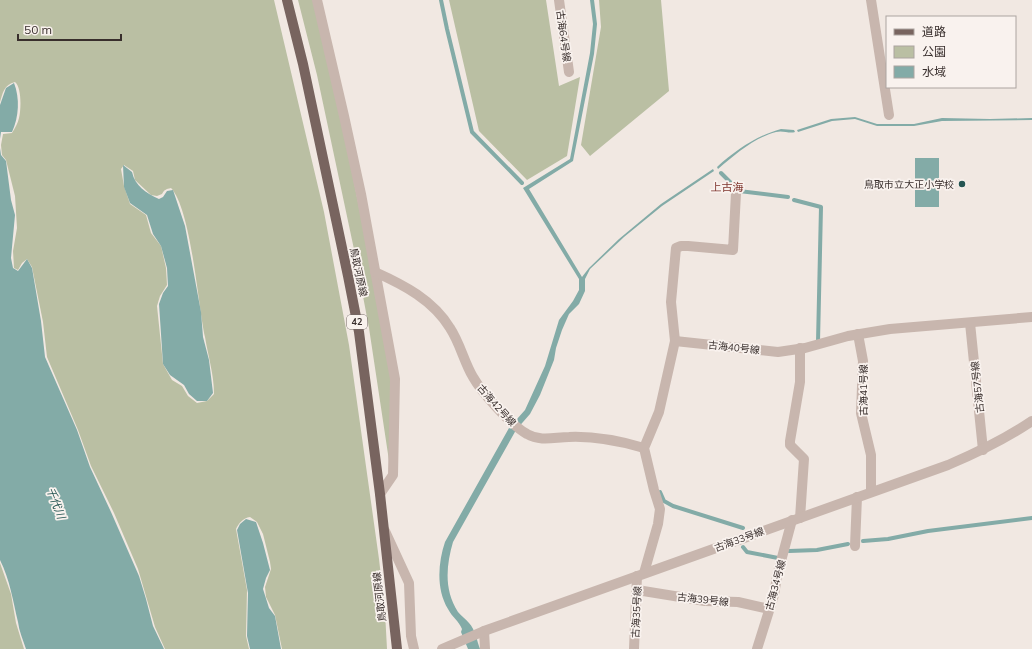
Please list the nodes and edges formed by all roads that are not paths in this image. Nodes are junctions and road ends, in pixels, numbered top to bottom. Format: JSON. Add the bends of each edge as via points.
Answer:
{"nodes":[{"id":1,"x":287,"y":0,"type":"edge"},
{"id":2,"x":317,"y":0,"type":"edge"},
{"id":3,"x":559,"y":0,"type":"edge"},
{"id":4,"x":871,"y":0,"type":"edge"},
{"id":5,"x":569,"y":72,"type":"dead end"},
{"id":6,"x":889,"y":115,"type":"dead end"},
{"id":7,"x":736,"y":193,"type":"dead end"},
{"id":8,"x":376,"y":272,"type":"junction"},
{"id":9,"x":1032,"y":317,"type":"edge"},
{"id":10,"x":970,"y":323,"type":"junction"},
{"id":11,"x":858,"y":334,"type":"junction"},
{"id":12,"x":675,"y":341,"type":"junction"},
{"id":13,"x":800,"y":348,"type":"junction"},
{"id":14,"x":1032,"y":421,"type":"edge"},
{"id":15,"x":644,"y":448,"type":"junction"},
{"id":16,"x":983,"y":450,"type":"junction"},
{"id":17,"x":871,"y":492,"type":"junction"},
{"id":18,"x":380,"y":494,"type":"junction"},
{"id":19,"x":857,"y":497,"type":"junction"},
{"id":20,"x":796,"y":519,"type":"junction"},
{"id":21,"x":383,"y":527,"type":"junction"},
{"id":22,"x":854,"y":546,"type":"dead end"},
{"id":23,"x":641,"y":575,"type":"junction"},
{"id":24,"x":637,"y":590,"type":"junction"},
{"id":25,"x":769,"y":609,"type":"junction"},
{"id":26,"x":484,"y":631,"type":"junction"},
{"id":27,"x":397,"y":649,"type":"edge"},
{"id":28,"x":414,"y":649,"type":"edge"},
{"id":29,"x":442,"y":649,"type":"edge"},
{"id":30,"x":485,"y":649,"type":"edge"},
{"id":31,"x":634,"y":649,"type":"edge"},
{"id":32,"x":757,"y":649,"type":"edge"}],
"edges":[{"from":1,"to":18,"type":"main road","name":"鳥取河原線","number":"42","via":[[358,325]]},
{"from":2,"to":8,"type":"street"},
{"from":3,"to":5,"type":"street","name":"古海64号線"},
{"from":4,"to":6,"type":"street"},
{"from":7,"to":12,"type":"street","via":[[733,250],[688,246],[676,248],[670,302]]},
{"from":8,"to":15,"type":"street","name":"古海42号線","via":[[397,282],[430,304],[450,328],[481,389],[520,430],[539,439],[569,436],[621,441]]},
{"from":8,"to":18,"type":"street","via":[[395,379],[393,475]]},
{"from":9,"to":10,"type":"street","name":"古海40号線"},
{"from":10,"to":11,"type":"street","name":"古海40号線"},
{"from":10,"to":16,"type":"street","name":"古海57号線"},
{"from":11,"to":13,"type":"street","name":"古海40号線"},
{"from":11,"to":17,"type":"street","name":"古海41号線","via":[[863,362],[861,413],[871,455]]},
{"from":12,"to":13,"type":"street","name":"古海40号線","via":[[778,352]]},
{"from":12,"to":15,"type":"street","via":[[659,412]]},
{"from":13,"to":20,"type":"street","name":"古海34号線","via":[[800,382],[790,441],[790,445],[804,459]]},
{"from":14,"to":16,"type":"street","name":"古海33号線"},
{"from":15,"to":23,"type":"street","via":[[660,509],[658,524]]},
{"from":16,"to":17,"type":"street","name":"古海33号線"},
{"from":17,"to":19,"type":"street","name":"古海33号線"},
{"from":18,"to":21,"type":"main road","name":"鳥取河原線","number":"42"},
{"from":19,"to":20,"type":"street","name":"古海33号線"},
{"from":19,"to":22,"type":"street"},
{"from":20,"to":23,"type":"street","name":"古海33号線"},
{"from":20,"to":25,"type":"street","name":"古海34号線"},
{"from":21,"to":27,"type":"main road","name":"鳥取河原線","number":"42"},
{"from":21,"to":28,"type":"street","via":[[409,583],[411,636]]},
{"from":23,"to":24,"type":"street","name":"古海35号線"},
{"from":23,"to":26,"type":"street","name":"古海33号線"},
{"from":24,"to":25,"type":"street","name":"古海39号線","via":[[705,601],[738,602]]},
{"from":24,"to":31,"type":"street","name":"古海35号線"},
{"from":25,"to":32,"type":"street","name":"古海34号線"},
{"from":26,"to":29,"type":"street","name":"古海33号線"},
{"from":26,"to":30,"type":"street"}]}
